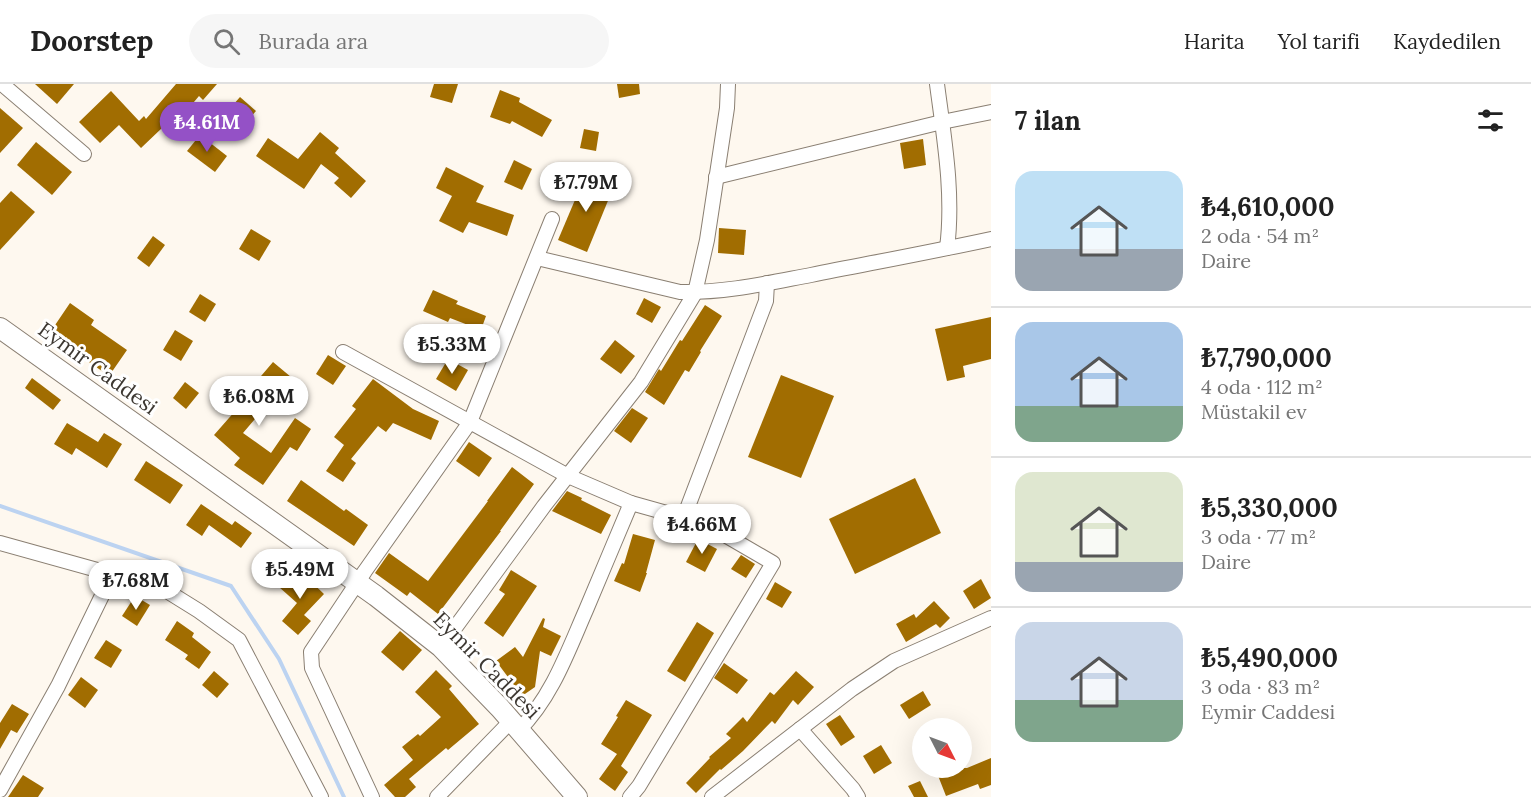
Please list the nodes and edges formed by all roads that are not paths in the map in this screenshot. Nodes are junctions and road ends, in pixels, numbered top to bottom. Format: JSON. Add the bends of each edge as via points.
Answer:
{"nodes":[{"id":1,"x":2,"y":84,"type":"edge"},
{"id":2,"x":728,"y":84,"type":"edge"},
{"id":3,"x":937,"y":84,"type":"edge"},
{"id":4,"x":991,"y":112,"type":"edge"},
{"id":5,"x":942,"y":122,"type":"junction"},
{"id":6,"x":84,"y":154,"type":"dead end"},
{"id":7,"x":716,"y":177,"type":"junction"},
{"id":8,"x":552,"y":219,"type":"dead end"},
{"id":9,"x":991,"y":239,"type":"edge"},
{"id":10,"x":947,"y":248,"type":"junction"},
{"id":11,"x":537,"y":258,"type":"junction"},
{"id":12,"x":767,"y":283,"type":"junction"},
{"id":13,"x":695,"y":292,"type":"junction"},
{"id":14,"x":0,"y":328,"type":"edge"},
{"id":15,"x":343,"y":352,"type":"dead end"},
{"id":16,"x":470,"y":422,"type":"junction"},
{"id":17,"x":568,"y":476,"type":"junction"},
{"id":18,"x":631,"y":503,"type":"junction"},
{"id":19,"x":684,"y":517,"type":"junction"},
{"id":20,"x":0,"y":543,"type":"edge"},
{"id":21,"x":112,"y":575,"type":"junction"},
{"id":22,"x":358,"y":583,"type":"junction"},
{"id":23,"x":991,"y":618,"type":"edge"},
{"id":24,"x":441,"y":647,"type":"junction"},
{"id":25,"x":515,"y":725,"type":"junction"},
{"id":26,"x":800,"y":729,"type":"junction"},
{"id":27,"x":0,"y":790,"type":"edge"},
{"id":28,"x":321,"y":797,"type":"edge"},
{"id":29,"x":372,"y":797,"type":"edge"},
{"id":30,"x":437,"y":797,"type":"edge"},
{"id":31,"x":577,"y":797,"type":"edge"},
{"id":32,"x":630,"y":797,"type":"edge"},
{"id":33,"x":712,"y":797,"type":"edge"},
{"id":34,"x":858,"y":797,"type":"edge"}],
"edges":[{"from":1,"to":6,"type":"street"},
{"from":2,"to":7,"type":"street"},
{"from":3,"to":5,"type":"street"},
{"from":4,"to":5,"type":"street"},
{"from":5,"to":7,"type":"street"},
{"from":5,"to":10,"type":"street","via":[[951,222]]},
{"from":7,"to":13,"type":"street"},
{"from":8,"to":11,"type":"street"},
{"from":9,"to":10,"type":"street"},
{"from":10,"to":12,"type":"street"},
{"from":11,"to":13,"type":"street","via":[[680,292]]},
{"from":11,"to":16,"type":"street"},
{"from":12,"to":13,"type":"street"},
{"from":12,"to":19,"type":"street","via":[[766,301]]},
{"from":13,"to":17,"type":"street","via":[[641,382]]},
{"from":14,"to":22,"type":"main road","name":"Eymir Caddesi"},
{"from":15,"to":16,"type":"street"},
{"from":16,"to":17,"type":"street"},
{"from":16,"to":22,"type":"street"},
{"from":17,"to":18,"type":"street"},
{"from":17,"to":24,"type":"street"},
{"from":18,"to":19,"type":"street"},
{"from":18,"to":25,"type":"street","via":[[563,664],[528,720]]},
{"from":19,"to":32,"type":"street","via":[[706,524],[773,563]]},
{"from":20,"to":21,"type":"street"},
{"from":21,"to":27,"type":"street","via":[[58,686]]},
{"from":21,"to":28,"type":"street","via":[[162,588],[239,640]]},
{"from":22,"to":24,"type":"main road","name":"Eymir Caddesi"},
{"from":22,"to":29,"type":"street","via":[[311,652],[312,668]]},
{"from":23,"to":26,"type":"street","via":[[894,661]]},
{"from":24,"to":25,"type":"main road","name":"Eymir Caddesi"},
{"from":25,"to":30,"type":"street"},
{"from":25,"to":31,"type":"main road","name":"Eymir Caddesi"},
{"from":26,"to":33,"type":"street"},
{"from":26,"to":34,"type":"street"}]}
